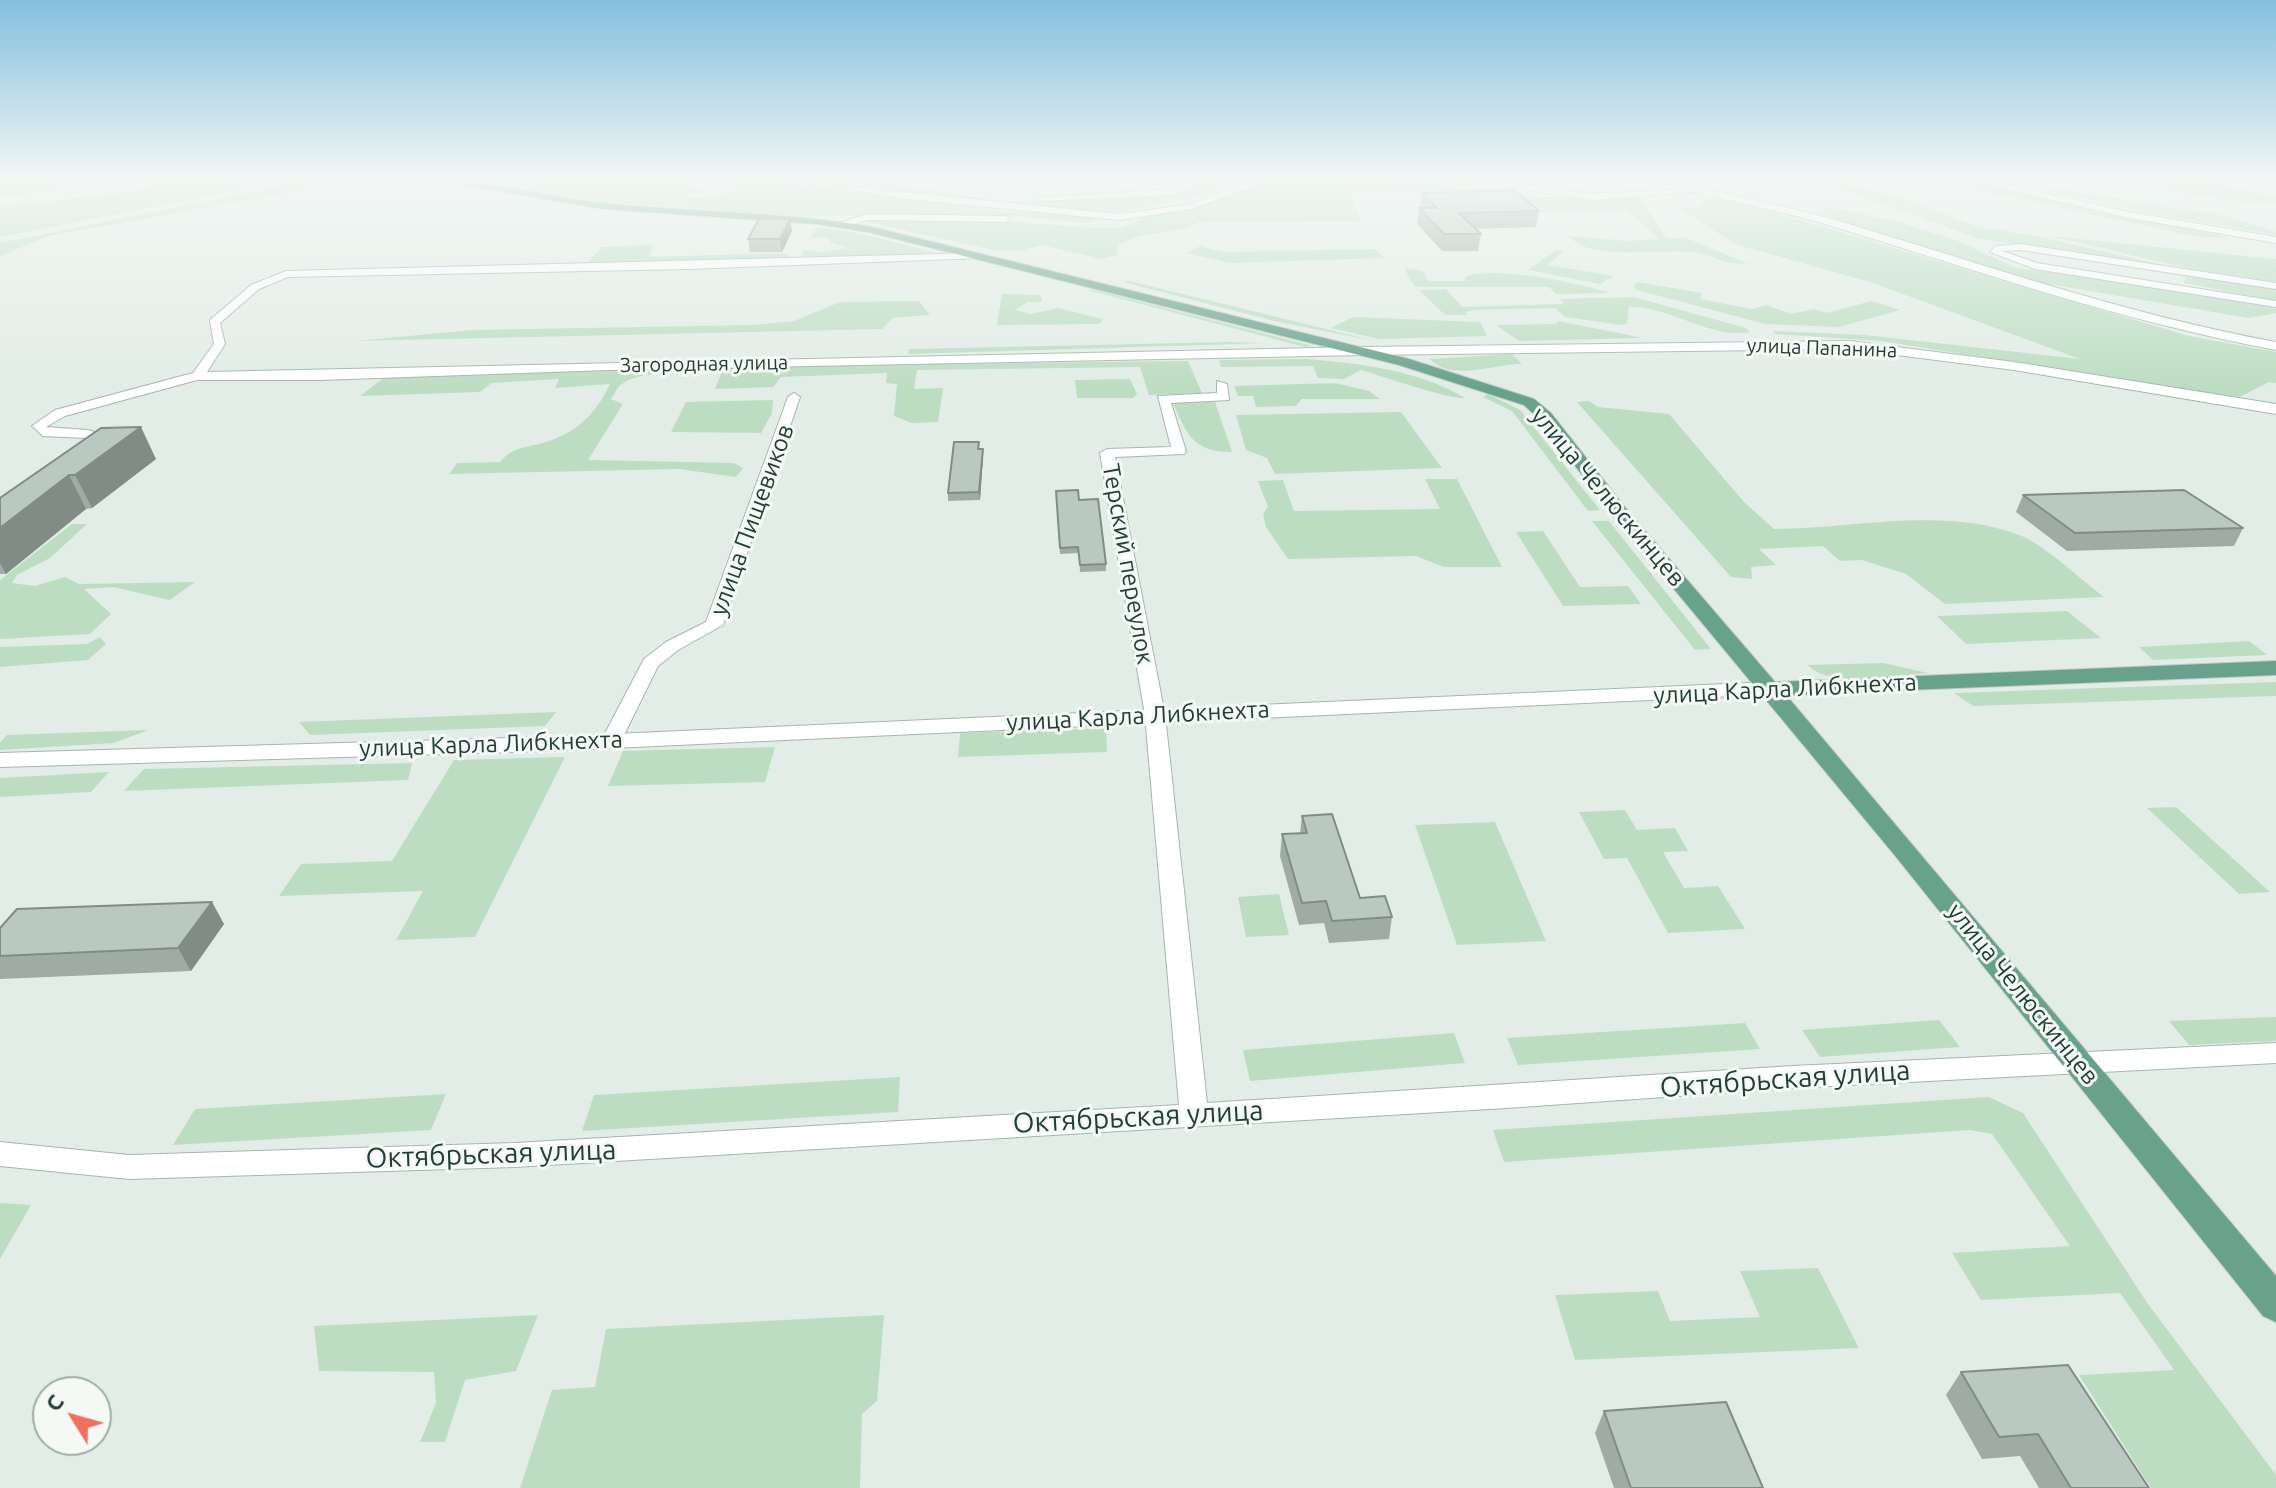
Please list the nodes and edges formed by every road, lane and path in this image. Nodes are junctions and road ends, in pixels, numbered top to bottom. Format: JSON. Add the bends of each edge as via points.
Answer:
{"nodes":[{"id":1,"x":950,"y":249,"type":"edge"},
{"id":2,"x":1913,"y":249,"type":"edge"},
{"id":3,"x":1998,"y":249,"type":"edge"},
{"id":4,"x":2037,"y":249,"type":"edge"},
{"id":5,"x":978,"y":256,"type":"junction"},
{"id":6,"x":2276,"y":286,"type":"edge"},
{"id":7,"x":2276,"y":304,"type":"edge"},
{"id":8,"x":1307,"y":345,"type":"junction"},
{"id":9,"x":2276,"y":346,"type":"edge"},
{"id":10,"x":1435,"y":350,"type":"junction"},
{"id":11,"x":1363,"y":351,"type":"junction"},
{"id":12,"x":1455,"y":375,"type":"junction"},
{"id":13,"x":197,"y":376,"type":"junction"},
{"id":14,"x":1221,"y":384,"type":"dead end"},
{"id":15,"x":794,"y":397,"type":"dead end"},
{"id":16,"x":2276,"y":409,"type":"edge"},
{"id":17,"x":113,"y":455,"type":"edge"},
{"id":18,"x":2276,"y":668,"type":"edge"},
{"id":19,"x":1771,"y":689,"type":"junction"},
{"id":20,"x":1155,"y":715,"type":"junction"},
{"id":21,"x":611,"y":741,"type":"junction"},
{"id":22,"x":0,"y":760,"type":"edge"},
{"id":23,"x":2276,"y":1053,"type":"edge"},
{"id":24,"x":2078,"y":1061,"type":"junction"},
{"id":25,"x":1194,"y":1114,"type":"junction"},
{"id":26,"x":0,"y":1154,"type":"edge"},
{"id":27,"x":2276,"y":1304,"type":"edge"}],
"edges":[{"from":1,"to":5,"type":"main road","name":"улица Челюскинцев"},
{"from":2,"to":9,"type":"street","via":[[2184,329]]},
{"from":3,"to":7,"type":"street","via":[[2035,266]]},
{"from":4,"to":6,"type":"street"},
{"from":5,"to":8,"type":"main road","name":"улица Челюскинцев"},
{"from":5,"to":13,"type":"street","via":[[286,274],[255,287],[214,322],[221,343]]},
{"from":8,"to":11,"type":"main road","name":"улица Челюскинцев"},
{"from":8,"to":13,"type":"street","name":"Загородная улица"},
{"from":10,"to":11,"type":"street","name":"улица Папанина"},
{"from":10,"to":12,"type":"main road","via":[[1421,356],[1422,362]]},
{"from":10,"to":16,"type":"street","name":"улица Папанина","via":[[1850,345]]},
{"from":11,"to":12,"type":"main road","name":"улица Челюскинцев"},
{"from":12,"to":19,"type":"main road","name":"улица Челюскинцев","via":[[1511,394],[1545,416]]},
{"from":13,"to":17,"type":"street","name":"Загородная улица","via":[[60,413],[39,426],[43,432],[106,437],[119,449]]},
{"from":14,"to":20,"type":"street","name":"Терский переулок","via":[[1224,397],[1163,399],[1179,451],[1107,453]]},
{"from":15,"to":21,"type":"street","name":"улица Пищевиков","via":[[714,625],[650,663]]},
{"from":18,"to":19,"type":"main road","name":"улица Карла Либкнехта"},
{"from":19,"to":20,"type":"street","name":"улица Карла Либкнехта"},
{"from":19,"to":24,"type":"main road","name":"улица Челюскинцев"},
{"from":20,"to":21,"type":"street","name":"улица Карла Либкнехта"},
{"from":20,"to":25,"type":"street","name":"Терский переулок"},
{"from":21,"to":22,"type":"street","name":"улица Карла Либкнехта"},
{"from":23,"to":24,"type":"street","name":"Октябрьская улица"},
{"from":24,"to":25,"type":"street","name":"Октябрьская улица"},
{"from":24,"to":27,"type":"main road","name":"улица Челюскинцев"},
{"from":25,"to":26,"type":"street","name":"Октябрьская улица","via":[[499,1156],[129,1167]]}]}
